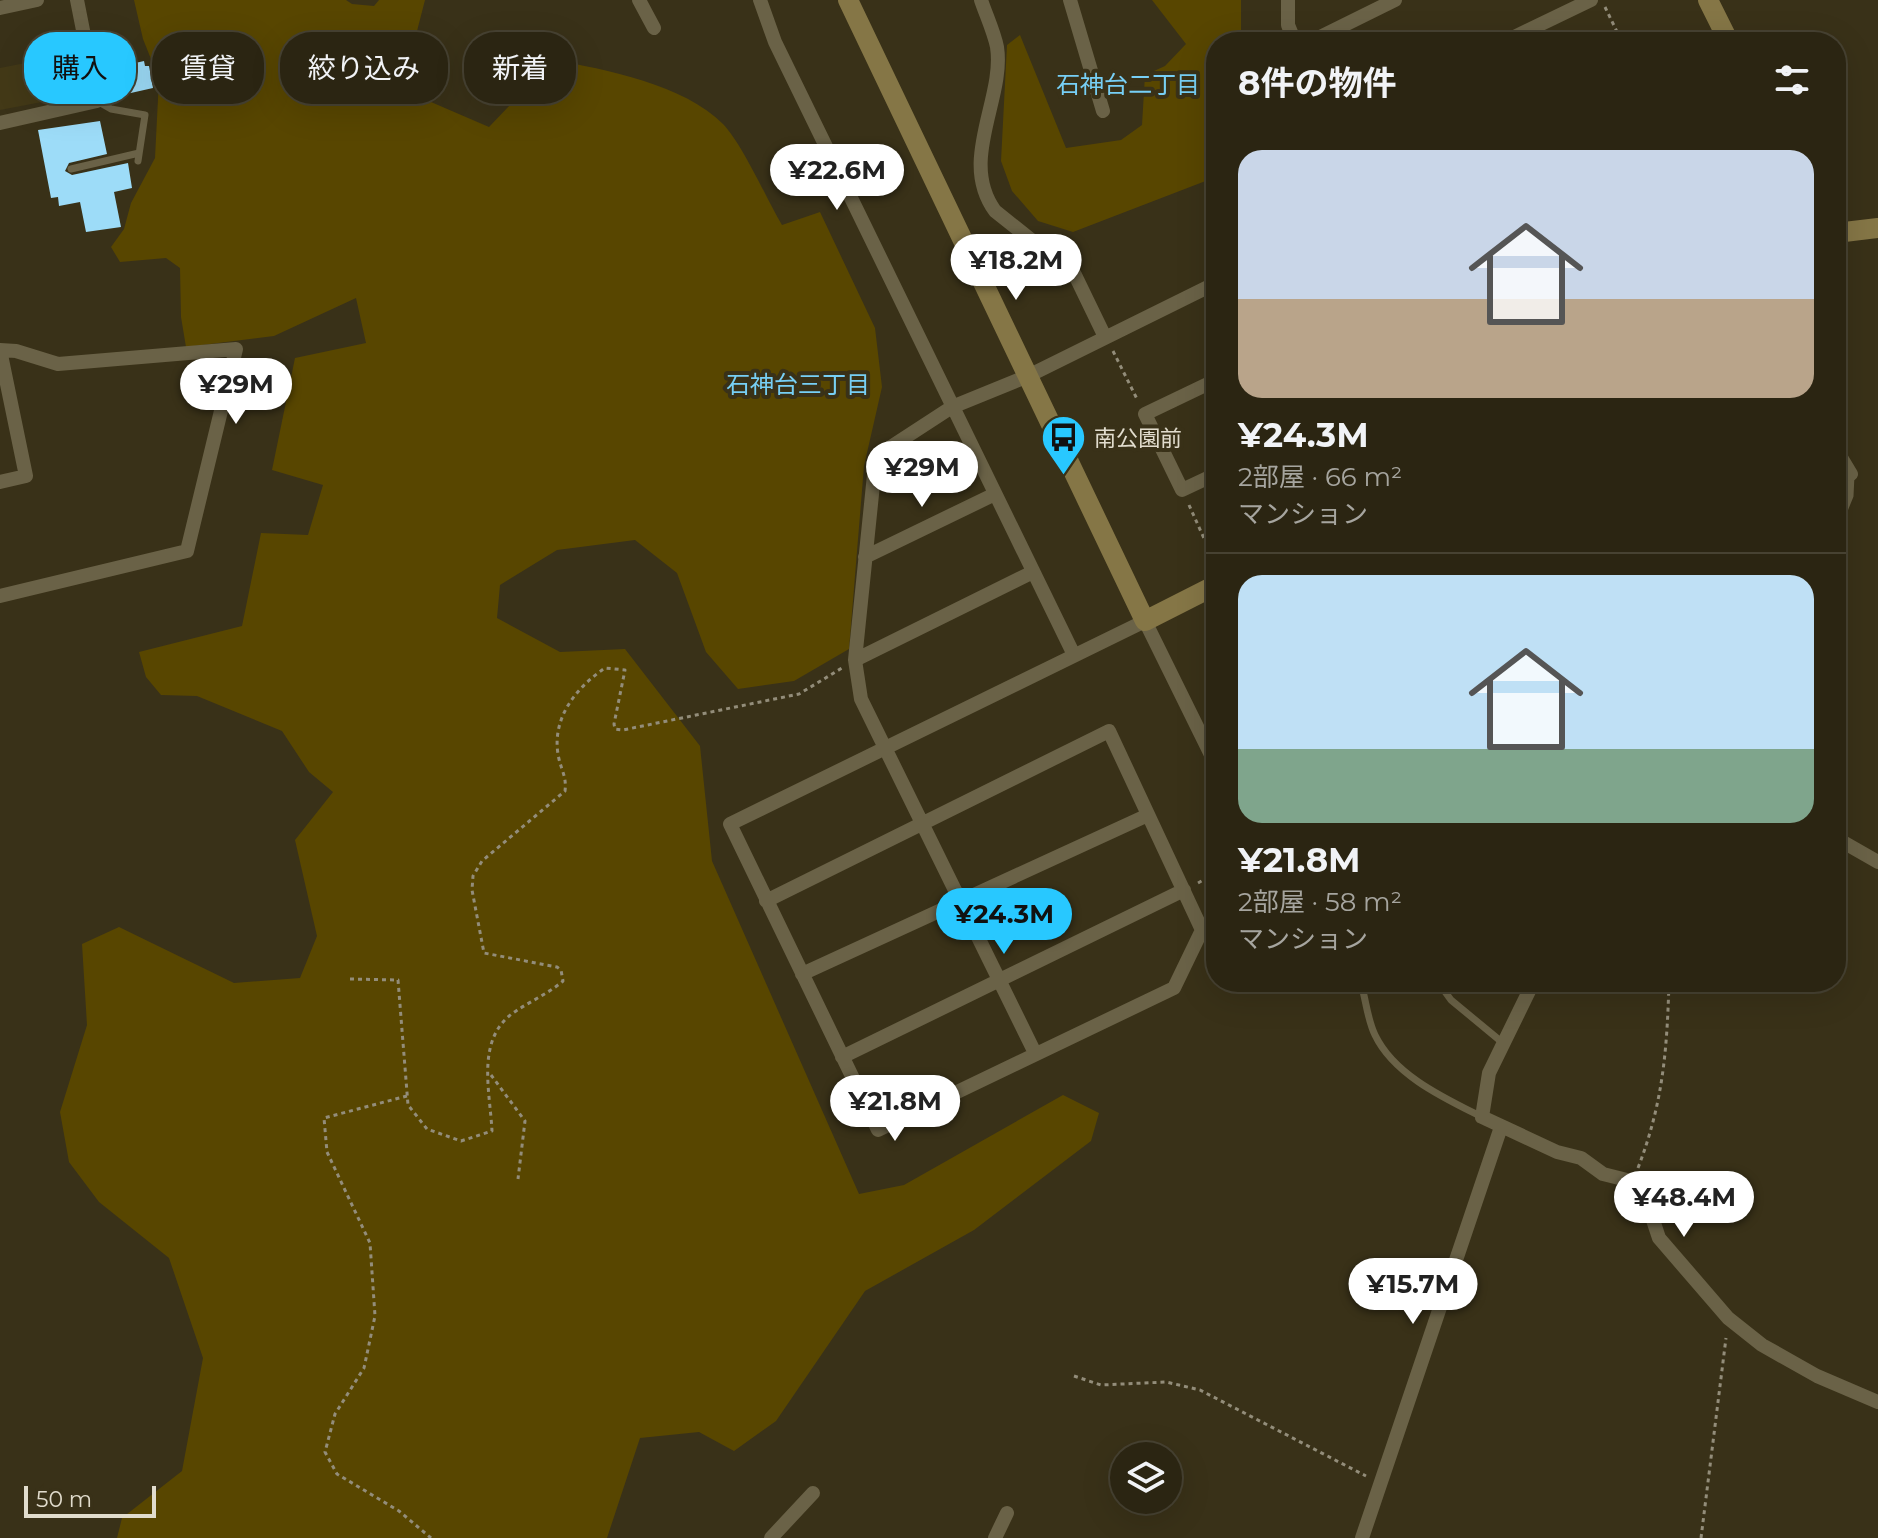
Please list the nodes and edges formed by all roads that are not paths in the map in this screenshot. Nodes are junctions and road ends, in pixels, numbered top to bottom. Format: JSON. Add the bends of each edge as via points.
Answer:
{"nodes":[{"id":1,"x":37,"y":0,"type":"edge"},
{"id":2,"x":77,"y":0,"type":"edge"},
{"id":3,"x":639,"y":0,"type":"edge"},
{"id":4,"x":760,"y":0,"type":"edge"},
{"id":5,"x":848,"y":0,"type":"edge"},
{"id":6,"x":981,"y":0,"type":"edge"},
{"id":7,"x":1070,"y":0,"type":"edge"},
{"id":8,"x":1288,"y":0,"type":"edge"},
{"id":9,"x":1395,"y":0,"type":"edge"},
{"id":10,"x":1591,"y":0,"type":"edge"},
{"id":11,"x":1708,"y":0,"type":"edge"},
{"id":12,"x":0,"y":8,"type":"edge"},
{"id":13,"x":654,"y":28,"type":"dead end"},
{"id":14,"x":83,"y":32,"type":"edge"},
{"id":15,"x":1291,"y":32,"type":"edge"},
{"id":16,"x":1330,"y":32,"type":"edge"},
{"id":17,"x":1525,"y":32,"type":"edge"},
{"id":18,"x":1724,"y":32,"type":"edge"},
{"id":19,"x":84,"y":104,"type":"edge"},
{"id":20,"x":102,"y":104,"type":"edge"},
{"id":21,"x":1103,"y":111,"type":"dead end"},
{"id":22,"x":0,"y":123,"type":"edge"},
{"id":23,"x":71,"y":169,"type":"dead end"},
{"id":24,"x":1878,"y":228,"type":"edge"},
{"id":25,"x":1846,"y":232,"type":"edge"},
{"id":26,"x":1206,"y":288,"type":"edge"},
{"id":27,"x":1105,"y":337,"type":"junction"},
{"id":28,"x":1028,"y":376,"type":"junction"},
{"id":29,"x":1206,"y":385,"type":"edge"},
{"id":30,"x":952,"y":407,"type":"junction"},
{"id":31,"x":1846,"y":466,"type":"edge"},
{"id":32,"x":1851,"y":474,"type":"joint"},
{"id":33,"x":1206,"y":479,"type":"edge"},
{"id":34,"x":0,"y":482,"type":"edge"},
{"id":35,"x":995,"y":494,"type":"junction"},
{"id":36,"x":1846,"y":506,"type":"edge"},
{"id":37,"x":865,"y":557,"type":"junction"},
{"id":38,"x":1031,"y":573,"type":"junction"},
{"id":39,"x":1206,"y":590,"type":"edge"},
{"id":40,"x":0,"y":596,"type":"edge"},
{"id":41,"x":1145,"y":621,"type":"junction"},
{"id":42,"x":1074,"y":655,"type":"junction"},
{"id":43,"x":855,"y":660,"type":"junction"},
{"id":44,"x":1206,"y":745,"type":"edge"},
{"id":45,"x":884,"y":747,"type":"junction"},
{"id":46,"x":1148,"y":815,"type":"junction"},
{"id":47,"x":922,"y":824,"type":"junction"},
{"id":48,"x":1846,"y":844,"type":"edge"},
{"id":49,"x":1878,"y":862,"type":"edge"},
{"id":50,"x":1184,"y":890,"type":"junction"},
{"id":51,"x":961,"y":899,"type":"junction"},
{"id":52,"x":766,"y":901,"type":"junction"},
{"id":53,"x":802,"y":974,"type":"junction"},
{"id":54,"x":1000,"y":979,"type":"junction"},
{"id":55,"x":1363,"y":992,"type":"edge"},
{"id":56,"x":1445,"y":992,"type":"edge"},
{"id":57,"x":1529,"y":992,"type":"edge"},
{"id":58,"x":1504,"y":1043,"type":"junction"},
{"id":59,"x":1035,"y":1053,"type":"junction"},
{"id":60,"x":842,"y":1057,"type":"junction"},
{"id":61,"x":1482,"y":1117,"type":"junction"},
{"id":62,"x":1501,"y":1127,"type":"junction"},
{"id":63,"x":1878,"y":1402,"type":"edge"},
{"id":64,"x":813,"y":1493,"type":"dead end"},
{"id":65,"x":1007,"y":1513,"type":"dead end"},
{"id":66,"x":771,"y":1538,"type":"edge"},
{"id":67,"x":995,"y":1538,"type":"edge"},
{"id":68,"x":1362,"y":1538,"type":"edge"}],
"edges":[{"from":1,"to":12,"type":"street"},
{"from":2,"to":14,"type":"street"},
{"from":3,"to":13,"type":"street"},
{"from":4,"to":30,"type":"street","via":[[775,42]]},
{"from":5,"to":28,"type":"street"},
{"from":6,"to":27,"type":"street","via":[[997,49],[982,149],[986,199],[1075,275]]},
{"from":7,"to":21,"type":"street"},
{"from":8,"to":15,"type":"street"},
{"from":9,"to":16,"type":"street"},
{"from":10,"to":17,"type":"street"},
{"from":11,"to":18,"type":"street"},
{"from":19,"to":22,"type":"street"},
{"from":20,"to":23,"type":"lane","via":[[145,115],[139,157]]},
{"from":24,"to":25,"type":"street"},
{"from":26,"to":27,"type":"street"},
{"from":27,"to":28,"type":"street"},
{"from":28,"to":30,"type":"street"},
{"from":28,"to":41,"type":"street"},
{"from":29,"to":33,"type":"street","via":[[1145,414],[1182,490]]},
{"from":30,"to":35,"type":"street"},
{"from":30,"to":37,"type":"street","via":[[886,450],[874,475]]},
{"from":31,"to":32,"type":"street"},
{"from":32,"to":36,"type":"lane"},
{"from":34,"to":40,"type":"street","via":[[26,476],[0,350],[58,364],[236,349],[187,551]]},
{"from":35,"to":37,"type":"street"},
{"from":35,"to":38,"type":"street"},
{"from":37,"to":43,"type":"street"},
{"from":38,"to":42,"type":"street"},
{"from":38,"to":43,"type":"street"},
{"from":39,"to":41,"type":"street"},
{"from":41,"to":42,"type":"street"},
{"from":41,"to":44,"type":"street"},
{"from":42,"to":45,"type":"street"},
{"from":43,"to":45,"type":"street","via":[[861,699]]},
{"from":45,"to":47,"type":"street"},
{"from":45,"to":52,"type":"street","via":[[730,824]]},
{"from":46,"to":47,"type":"street","via":[[1109,731]]},
{"from":46,"to":50,"type":"street"},
{"from":46,"to":51,"type":"street"},
{"from":47,"to":51,"type":"street"},
{"from":47,"to":52,"type":"street"},
{"from":48,"to":49,"type":"street"},
{"from":50,"to":54,"type":"street"},
{"from":50,"to":59,"type":"street","via":[[1202,930],[1174,988]]},
{"from":51,"to":53,"type":"street"},
{"from":51,"to":54,"type":"street"},
{"from":52,"to":53,"type":"street"},
{"from":53,"to":60,"type":"street"},
{"from":54,"to":59,"type":"street"},
{"from":54,"to":60,"type":"street"},
{"from":55,"to":61,"type":"lane","via":[[1373,1033],[1386,1054],[1433,1092]]},
{"from":56,"to":58,"type":"lane"},
{"from":57,"to":58,"type":"street"},
{"from":58,"to":61,"type":"street","via":[[1489,1073]]},
{"from":59,"to":60,"type":"street","via":[[878,1130]]},
{"from":61,"to":62,"type":"street"},
{"from":62,"to":63,"type":"street","via":[[1581,1158],[1603,1174],[1643,1190],[1659,1238],[1728,1318],[1762,1345],[1817,1376]]},
{"from":62,"to":68,"type":"street"},
{"from":64,"to":66,"type":"street"},
{"from":65,"to":67,"type":"street"}]}
